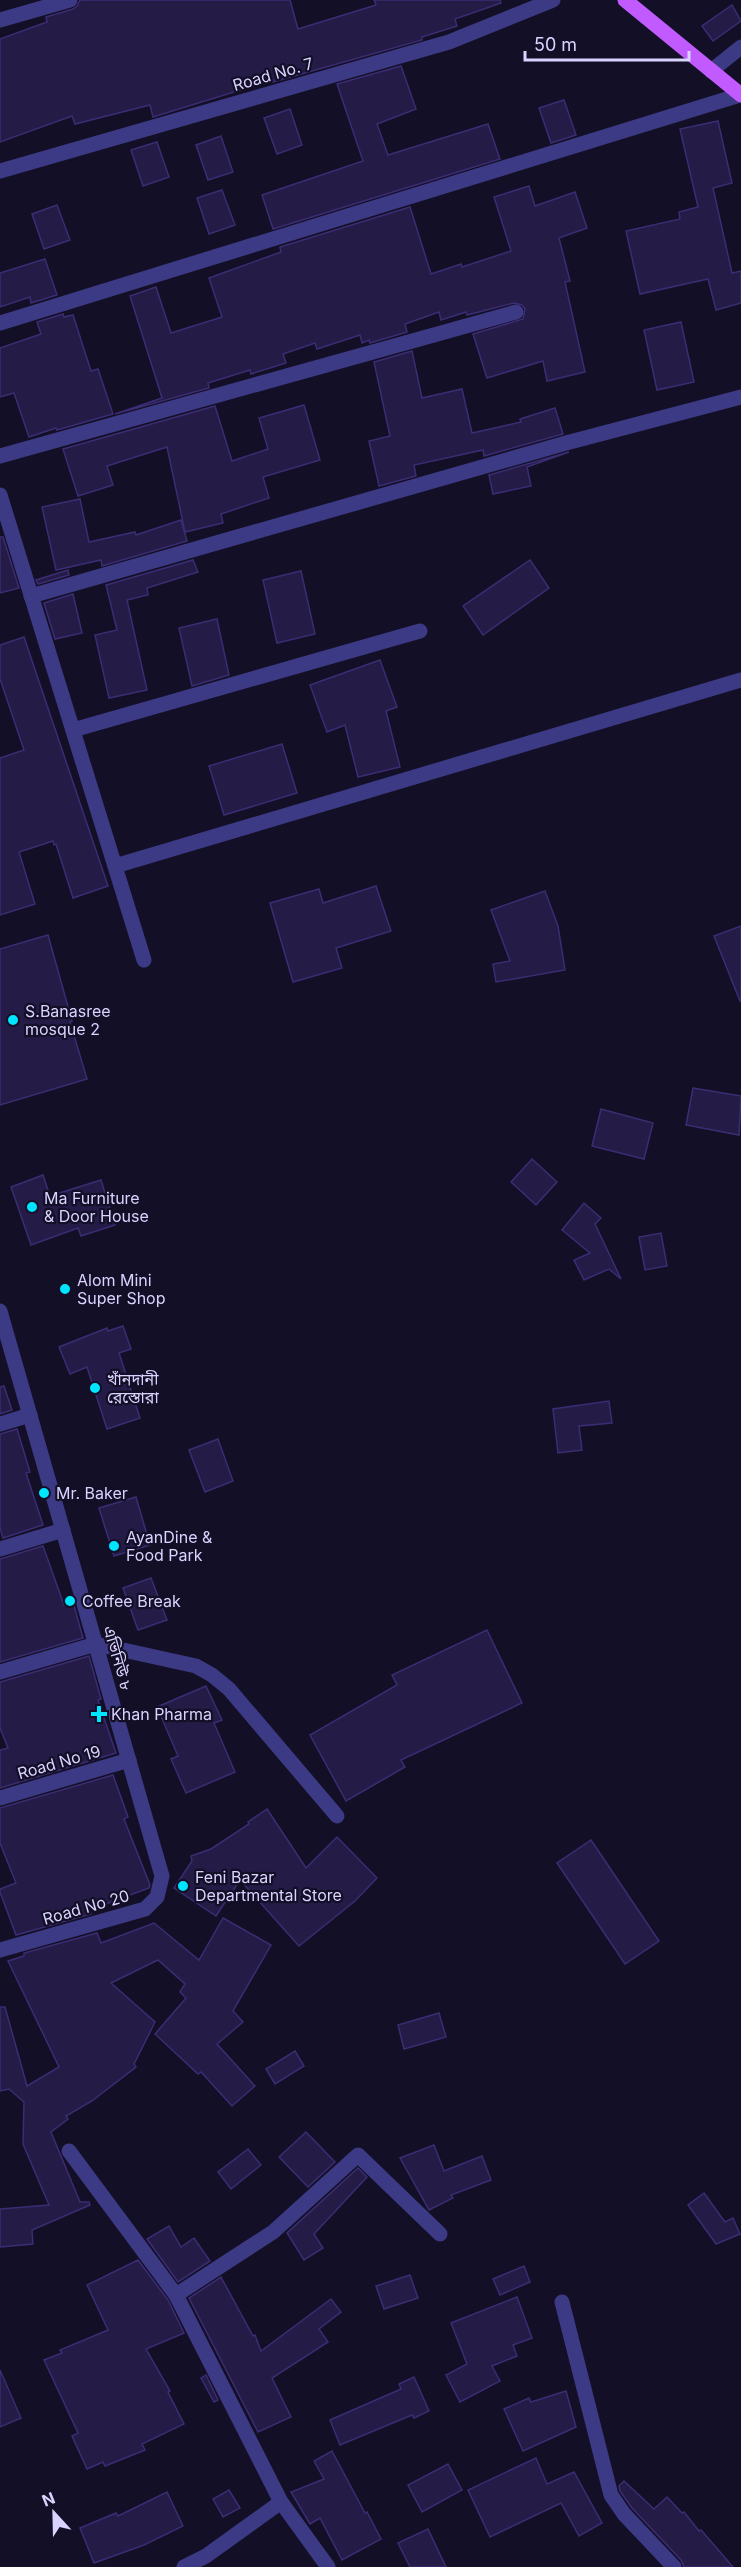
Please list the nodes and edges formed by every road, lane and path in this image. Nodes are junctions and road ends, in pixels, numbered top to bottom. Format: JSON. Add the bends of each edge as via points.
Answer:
{"nodes":[{"id":1,"x":70,"y":0,"type":"edge"},
{"id":2,"x":553,"y":0,"type":"edge"},
{"id":3,"x":625,"y":0,"type":"edge"},
{"id":4,"x":0,"y":20,"type":"edge"},
{"id":5,"x":741,"y":47,"type":"edge"},
{"id":6,"x":711,"y":71,"type":"junction"},
{"id":7,"x":741,"y":95,"type":"edge"},
{"id":8,"x":0,"y":171,"type":"edge"},
{"id":9,"x":516,"y":312,"type":"dead end"},
{"id":10,"x":0,"y":323,"type":"edge"},
{"id":11,"x":741,"y":397,"type":"edge"},
{"id":12,"x":0,"y":456,"type":"edge"},
{"id":13,"x":0,"y":495,"type":"edge"},
{"id":14,"x":31,"y":596,"type":"junction"},
{"id":15,"x":420,"y":631,"type":"dead end"},
{"id":16,"x":741,"y":680,"type":"edge"},
{"id":17,"x":73,"y":730,"type":"junction"},
{"id":18,"x":115,"y":866,"type":"junction"},
{"id":19,"x":144,"y":960,"type":"dead end"},
{"id":20,"x":0,"y":1311,"type":"edge"},
{"id":21,"x":30,"y":1415,"type":"junction"},
{"id":22,"x":0,"y":1424,"type":"edge"},
{"id":23,"x":63,"y":1530,"type":"junction"},
{"id":24,"x":0,"y":1549,"type":"edge"},
{"id":25,"x":96,"y":1644,"type":"junction"},
{"id":26,"x":0,"y":1672,"type":"edge"},
{"id":27,"x":129,"y":1760,"type":"junction"},
{"id":28,"x":0,"y":1798,"type":"edge"},
{"id":29,"x":336,"y":1816,"type":"dead end"},
{"id":30,"x":162,"y":1876,"type":"joint"},
{"id":31,"x":0,"y":1950,"type":"edge"},
{"id":32,"x":69,"y":2151,"type":"dead end"},
{"id":33,"x":440,"y":2234,"type":"dead end"},
{"id":34,"x":177,"y":2295,"type":"junction"},
{"id":35,"x":562,"y":2302,"type":"dead end"},
{"id":36,"x":281,"y":2502,"type":"junction"},
{"id":37,"x":184,"y":2567,"type":"edge"},
{"id":38,"x":328,"y":2567,"type":"edge"},
{"id":39,"x":674,"y":2567,"type":"edge"}],
"edges":[{"from":1,"to":4,"type":"street"},
{"from":2,"to":8,"type":"street","name":"Road No. 7","via":[[449,42]]},
{"from":3,"to":6,"type":"main road"},
{"from":5,"to":6,"type":"street"},
{"from":6,"to":7,"type":"main road"},
{"from":7,"to":10,"type":"street"},
{"from":9,"to":12,"type":"street"},
{"from":11,"to":14,"type":"street"},
{"from":13,"to":14,"type":"street"},
{"from":14,"to":17,"type":"street"},
{"from":15,"to":17,"type":"street"},
{"from":16,"to":18,"type":"street"},
{"from":17,"to":18,"type":"street"},
{"from":18,"to":19,"type":"street"},
{"from":20,"to":21,"type":"street","name":"এভিনিউ ৮"},
{"from":21,"to":22,"type":"street"},
{"from":21,"to":23,"type":"street","name":"এভিনিউ ৮"},
{"from":23,"to":24,"type":"street"},
{"from":23,"to":25,"type":"street","name":"এভিনিউ ৮"},
{"from":25,"to":26,"type":"street"},
{"from":25,"to":27,"type":"street","name":"এভিনিউ ৮"},
{"from":25,"to":29,"type":"street","via":[[196,1666],[212,1675],[229,1689]]},
{"from":27,"to":28,"type":"street","name":"Road No 19"},
{"from":27,"to":30,"type":"street","name":"এভিনিউ ৮"},
{"from":30,"to":31,"type":"street","name":"Road No 20","via":[[157,1897],[145,1909]]},
{"from":32,"to":34,"type":"street"},
{"from":33,"to":34,"type":"street","via":[[358,2155],[273,2232]]},
{"from":34,"to":36,"type":"street"},
{"from":35,"to":39,"type":"street","via":[[611,2495]]},
{"from":36,"to":37,"type":"street","via":[[206,2556]]},
{"from":36,"to":38,"type":"street"}]}
